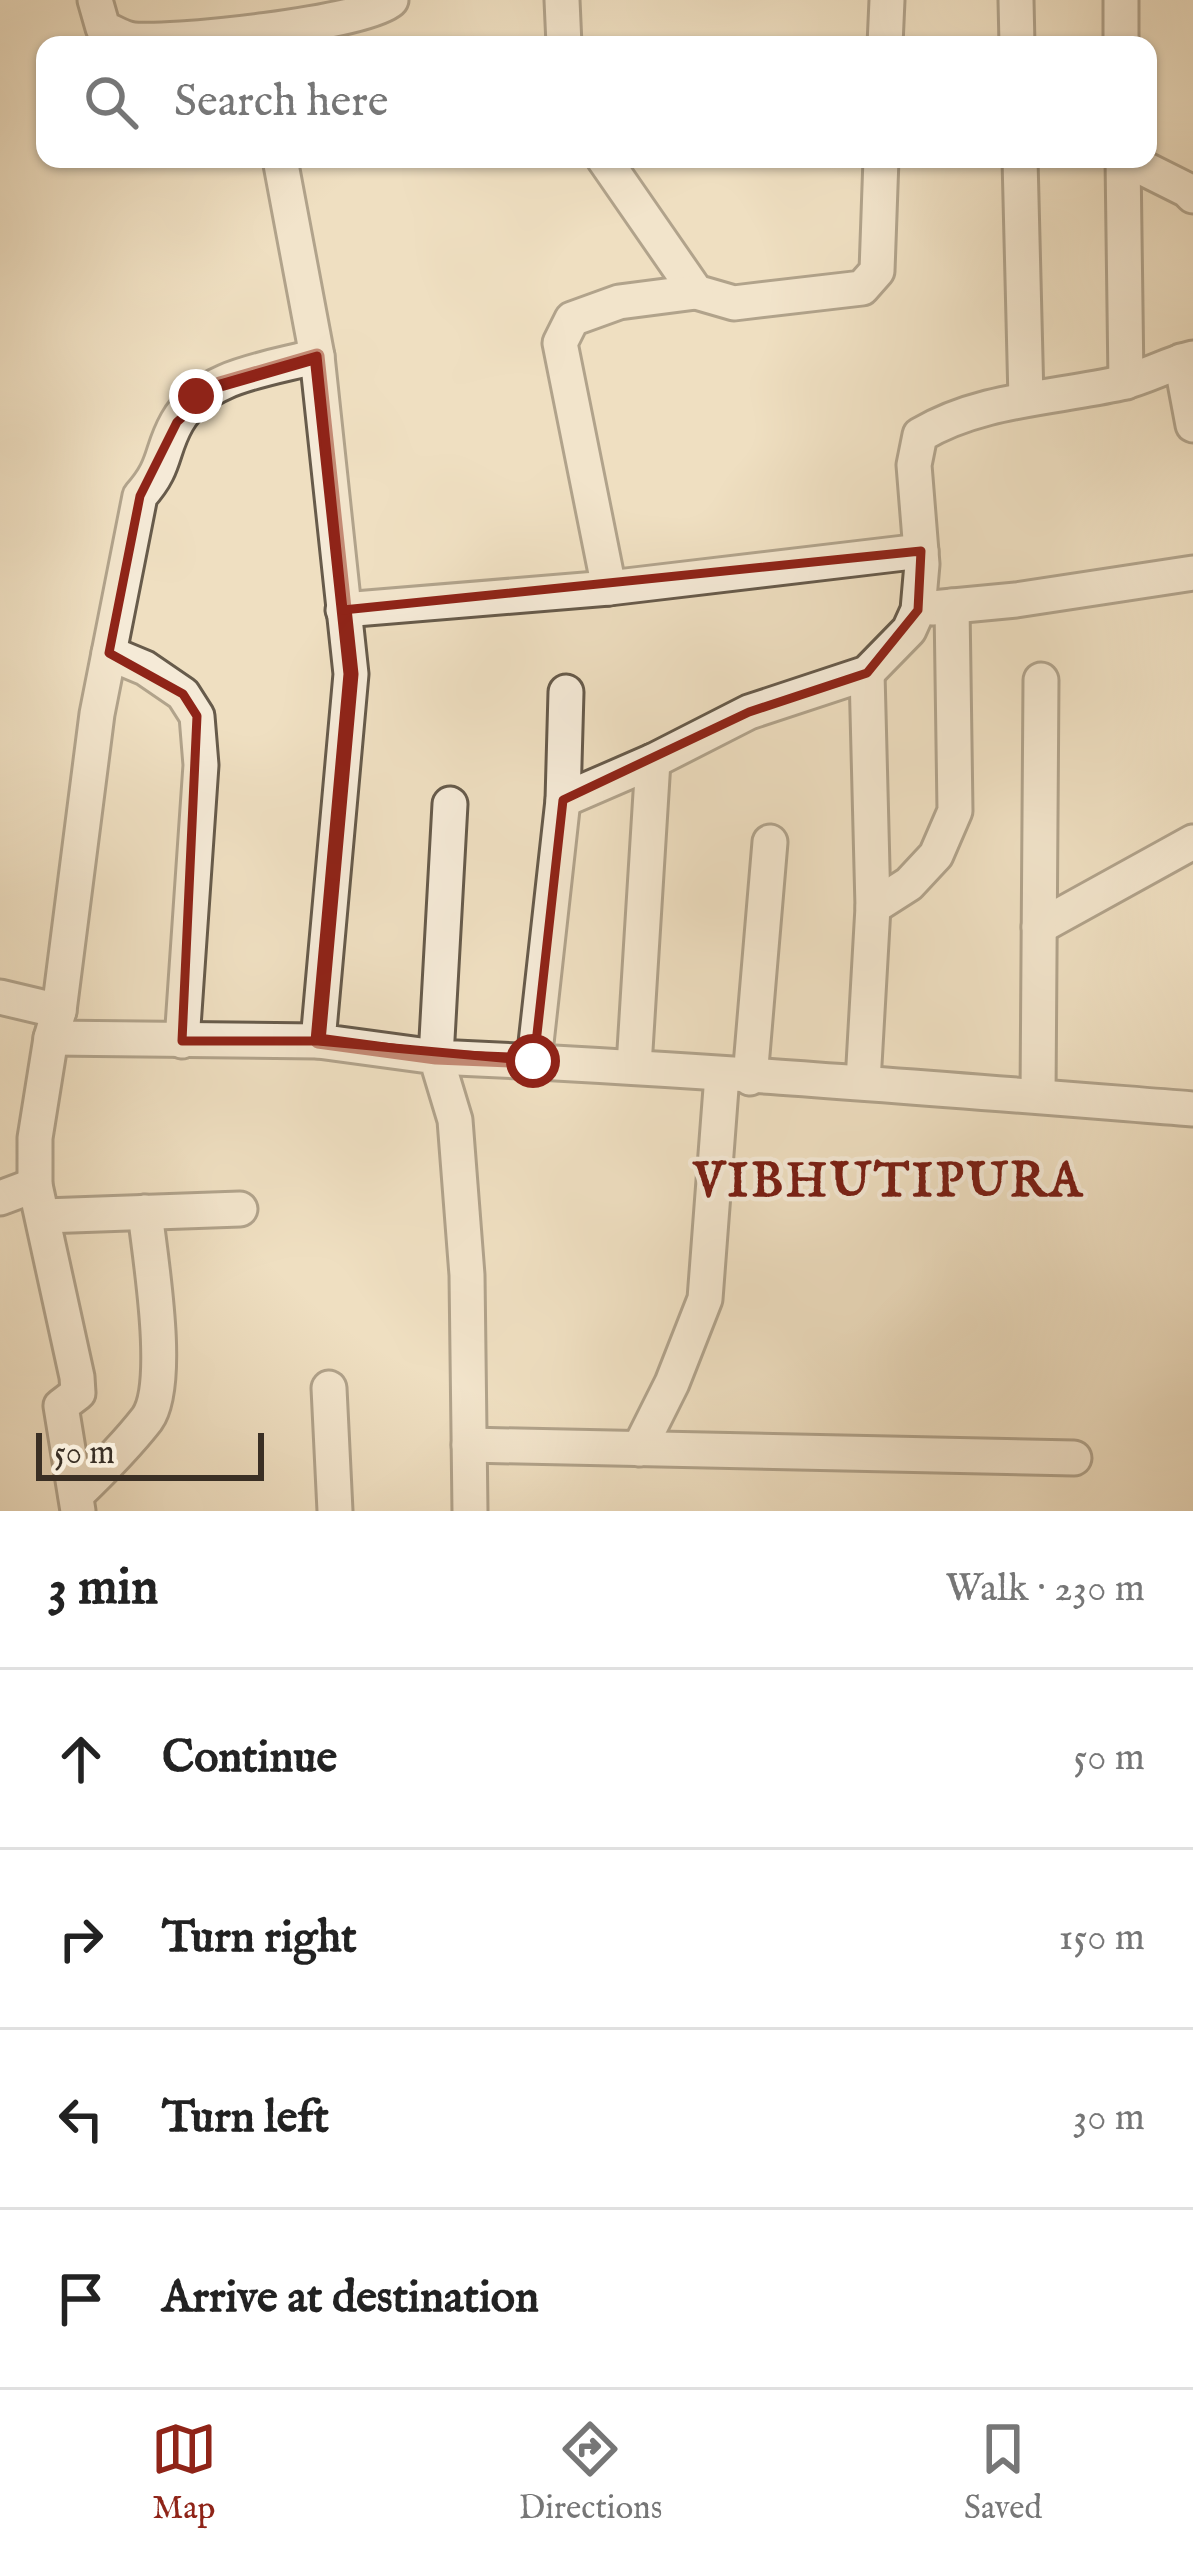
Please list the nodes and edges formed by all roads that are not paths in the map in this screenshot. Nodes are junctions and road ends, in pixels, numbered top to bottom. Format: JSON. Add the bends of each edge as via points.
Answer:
{"nodes":[{"id":1,"x":94,"y":0,"type":"edge"},
{"id":2,"x":391,"y":0,"type":"edge"},
{"id":3,"x":562,"y":0,"type":"edge"},
{"id":4,"x":887,"y":0,"type":"edge"},
{"id":5,"x":1016,"y":0,"type":"edge"},
{"id":6,"x":1120,"y":0,"type":"edge"},
{"id":7,"x":255,"y":25,"type":"edge"},
{"id":8,"x":122,"y":36,"type":"edge"},
{"id":9,"x":203,"y":36,"type":"edge"},
{"id":10,"x":564,"y":36,"type":"edge"},
{"id":11,"x":885,"y":36,"type":"edge"},
{"id":12,"x":1017,"y":36,"type":"edge"},
{"id":13,"x":1121,"y":36,"type":"edge"},
{"id":14,"x":282,"y":168,"type":"edge"},
{"id":15,"x":610,"y":168,"type":"edge"},
{"id":16,"x":881,"y":168,"type":"edge"},
{"id":17,"x":1020,"y":168,"type":"edge"},
{"id":18,"x":1124,"y":168,"type":"edge"},
{"id":19,"x":1141,"y":168,"type":"edge"},
{"id":20,"x":1193,"y":196,"type":"edge"},
{"id":21,"x":696,"y":292,"type":"junction"},
{"id":22,"x":317,"y":356,"type":"junction"},
{"id":23,"x":1187,"y":360,"type":"edge"},
{"id":24,"x":1126,"y":382,"type":"junction"},
{"id":25,"x":1026,"y":399,"type":"junction"},
{"id":26,"x":1193,"y":425,"type":"edge"},
{"id":27,"x":921,"y":551,"type":"junction"},
{"id":28,"x":1193,"y":573,"type":"edge"},
{"id":29,"x":609,"y":588,"type":"junction"},
{"id":30,"x":935,"y":608,"type":"junction"},
{"id":31,"x":343,"y":610,"type":"junction"},
{"id":32,"x":109,"y":653,"type":"junction"},
{"id":33,"x":867,"y":673,"type":"junction"},
{"id":34,"x":1041,"y":680,"type":"dead end"},
{"id":35,"x":566,"y":692,"type":"dead end"},
{"id":36,"x":653,"y":761,"type":"junction"},
{"id":37,"x":563,"y":800,"type":"junction"},
{"id":38,"x":451,"y":804,"type":"dead end"},
{"id":39,"x":770,"y":842,"type":"dead end"},
{"id":40,"x":1193,"y":842,"type":"edge"},
{"id":41,"x":873,"y":908,"type":"junction"},
{"id":42,"x":1039,"y":927,"type":"junction"},
{"id":43,"x":0,"y":997,"type":"edge"},
{"id":44,"x":55,"y":1025,"type":"junction"},
{"id":45,"x":182,"y":1041,"type":"junction"},
{"id":46,"x":318,"y":1041,"type":"junction"},
{"id":47,"x":436,"y":1057,"type":"junction"},
{"id":48,"x":533,"y":1061,"type":"junction"},
{"id":49,"x":634,"y":1066,"type":"junction"},
{"id":50,"x":736,"y":1077,"type":"junction"},
{"id":51,"x":863,"y":1082,"type":"junction"},
{"id":52,"x":1038,"y":1096,"type":"junction"},
{"id":53,"x":1193,"y":1109,"type":"edge"},
{"id":54,"x":0,"y":1198,"type":"edge"},
{"id":55,"x":40,"y":1200,"type":"junction"},
{"id":56,"x":240,"y":1209,"type":"dead end"},
{"id":57,"x":146,"y":1212,"type":"junction"},
{"id":58,"x":329,"y":1388,"type":"dead end"},
{"id":59,"x":469,"y":1445,"type":"junction"},
{"id":60,"x":639,"y":1449,"type":"junction"},
{"id":61,"x":1073,"y":1458,"type":"dead end"},
{"id":62,"x":77,"y":1503,"type":"edge"},
{"id":63,"x":335,"y":1511,"type":"edge"},
{"id":64,"x":470,"y":1511,"type":"edge"}],
"edges":[{"from":1,"to":8,"type":"street","via":[[103,28]]},
{"from":2,"to":7,"type":"street","via":[[384,9],[318,24]]},
{"from":3,"to":10,"type":"street"},
{"from":4,"to":11,"type":"street"},
{"from":5,"to":12,"type":"street"},
{"from":6,"to":13,"type":"street"},
{"from":7,"to":9,"type":"street"},
{"from":14,"to":22,"type":"street"},
{"from":15,"to":21,"type":"street"},
{"from":16,"to":21,"type":"street","via":[[877,271],[862,288],[734,302]]},
{"from":17,"to":25,"type":"street"},
{"from":18,"to":24,"type":"street"},
{"from":19,"to":20,"type":"street"},
{"from":21,"to":29,"type":"street","via":[[603,308],[572,320],[560,343]]},
{"from":22,"to":31,"type":"street"},
{"from":22,"to":32,"type":"street","via":[[220,384],[196,396],[177,422],[158,476],[140,496]]},
{"from":23,"to":24,"type":"street"},
{"from":23,"to":26,"type":"street"},
{"from":24,"to":25,"type":"street"},
{"from":25,"to":27,"type":"street","via":[[947,419],[920,435],[914,465]]},
{"from":27,"to":29,"type":"street"},
{"from":27,"to":30,"type":"street"},
{"from":28,"to":30,"type":"street"},
{"from":29,"to":31,"type":"street"},
{"from":30,"to":33,"type":"street"},
{"from":30,"to":41,"type":"street","via":[[955,811],[936,855]]},
{"from":31,"to":46,"type":"street","via":[[351,674]]},
{"from":32,"to":44,"type":"street"},
{"from":32,"to":45,"type":"street","via":[[183,694],[197,716],[201,765]]},
{"from":33,"to":36,"type":"street","via":[[749,712]]},
{"from":33,"to":41,"type":"street"},
{"from":34,"to":42,"type":"street"},
{"from":35,"to":37,"type":"street"},
{"from":36,"to":37,"type":"street"},
{"from":36,"to":49,"type":"street"},
{"from":37,"to":48,"type":"street"},
{"from":38,"to":47,"type":"street"},
{"from":39,"to":50,"type":"street"},
{"from":40,"to":42,"type":"street"},
{"from":41,"to":51,"type":"street"},
{"from":42,"to":52,"type":"street"},
{"from":43,"to":44,"type":"street"},
{"from":44,"to":45,"type":"street"},
{"from":44,"to":55,"type":"street","via":[[35,1138]]},
{"from":45,"to":46,"type":"street"},
{"from":46,"to":47,"type":"street"},
{"from":47,"to":48,"type":"street"},
{"from":47,"to":59,"type":"street","via":[[455,1120]]},
{"from":48,"to":49,"type":"street"},
{"from":49,"to":50,"type":"street"},
{"from":50,"to":51,"type":"street"},
{"from":50,"to":60,"type":"street","via":[[705,1299]]},
{"from":51,"to":52,"type":"street"},
{"from":52,"to":53,"type":"street"},
{"from":54,"to":55,"type":"street"},
{"from":55,"to":57,"type":"street"},
{"from":55,"to":62,"type":"street","via":[[77,1377],[78,1393],[61,1406]]},
{"from":56,"to":57,"type":"street"},
{"from":57,"to":62,"type":"street","via":[[160,1364],[149,1416]]},
{"from":58,"to":63,"type":"street"},
{"from":59,"to":60,"type":"street"},
{"from":59,"to":64,"type":"street"},
{"from":60,"to":61,"type":"street"}]}
